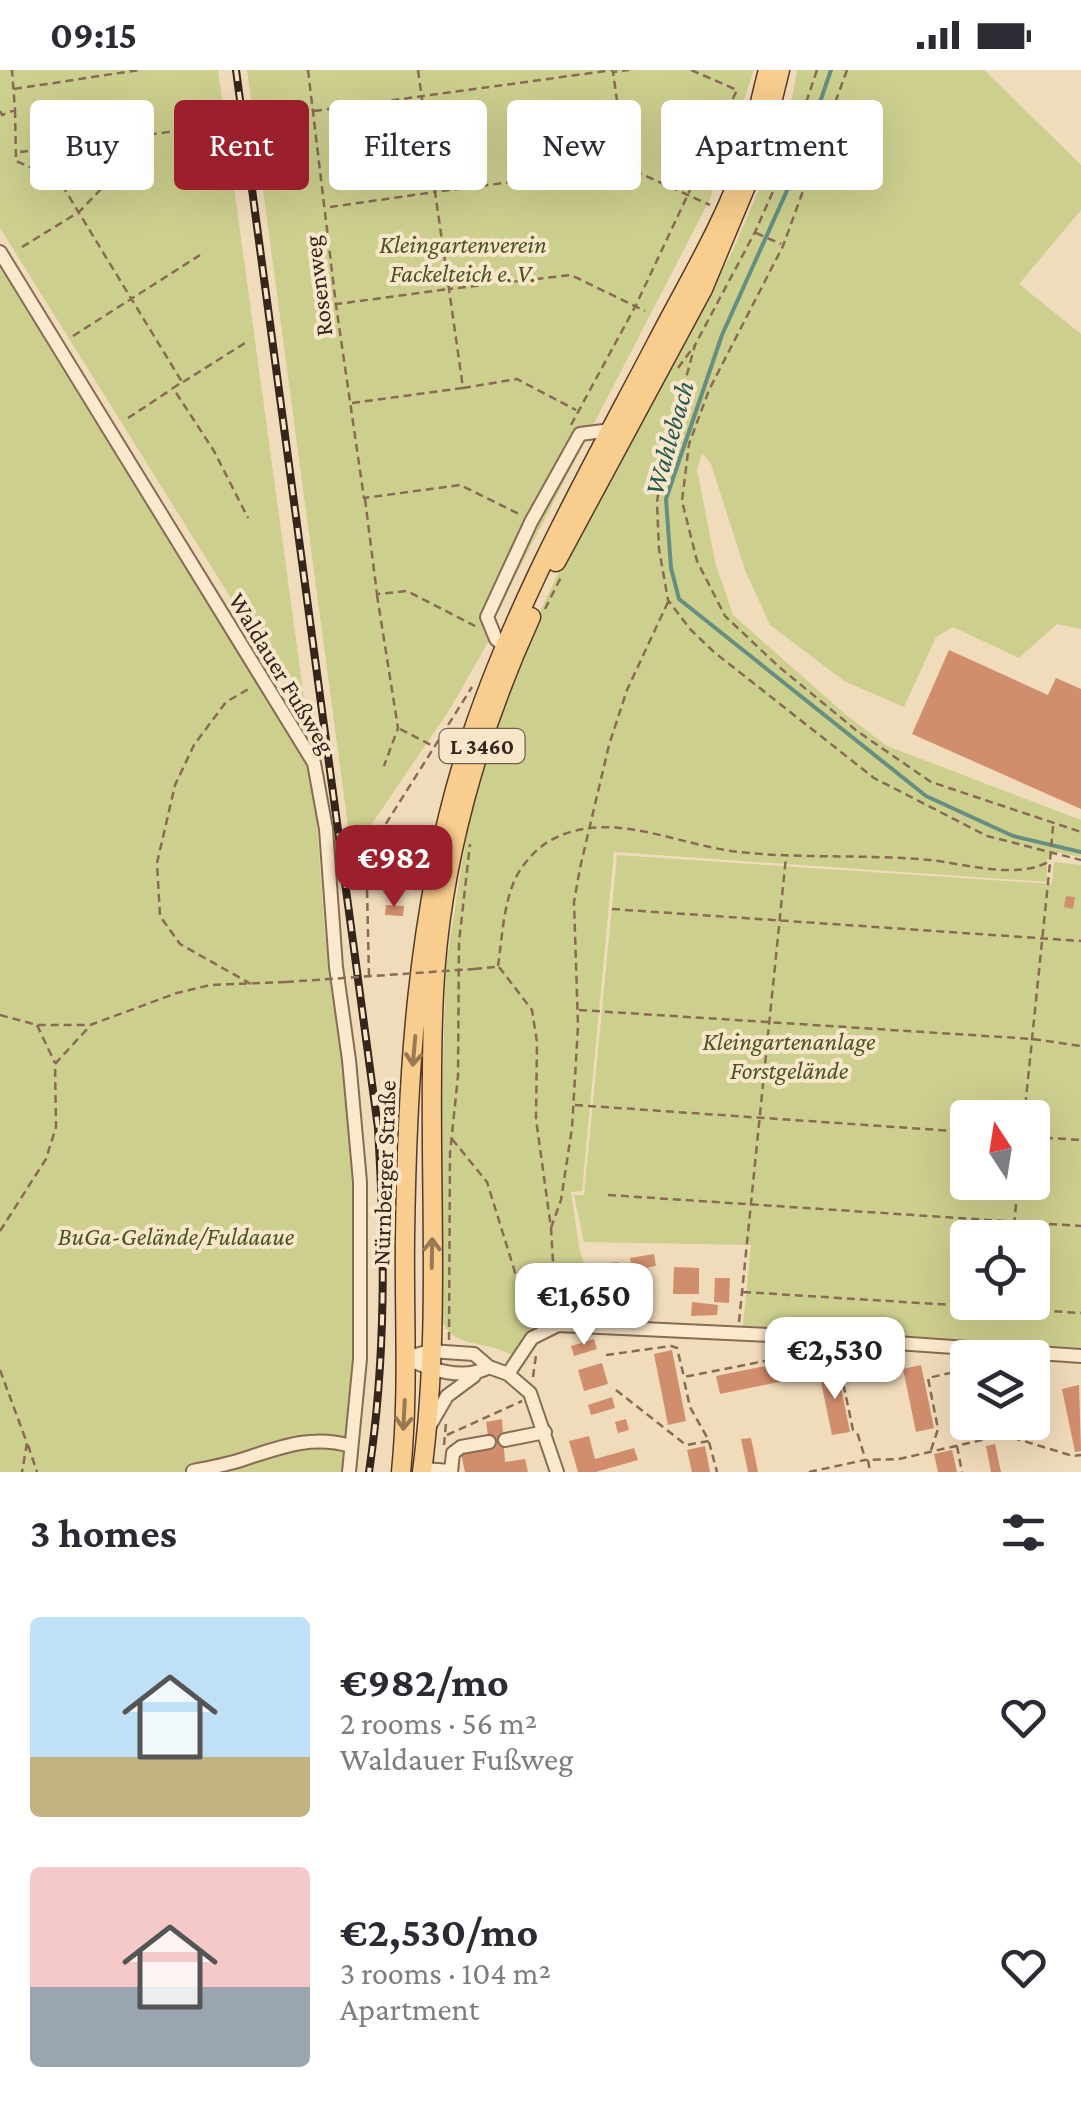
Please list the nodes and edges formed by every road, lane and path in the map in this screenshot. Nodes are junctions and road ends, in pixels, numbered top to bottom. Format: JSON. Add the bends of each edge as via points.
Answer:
{"nodes":[{"id":1,"x":12,"y":70,"type":"edge"},
{"id":2,"x":138,"y":70,"type":"edge"},
{"id":3,"x":308,"y":70,"type":"edge"},
{"id":4,"x":418,"y":70,"type":"edge"},
{"id":5,"x":629,"y":70,"type":"edge"},
{"id":6,"x":691,"y":70,"type":"edge"},
{"id":7,"x":768,"y":70,"type":"edge"},
{"id":8,"x":780,"y":70,"type":"edge"},
{"id":9,"x":817,"y":70,"type":"edge"},
{"id":10,"x":847,"y":70,"type":"edge"},
{"id":11,"x":613,"y":71,"type":"edge"},
{"id":12,"x":14,"y":89,"type":"junction"},
{"id":13,"x":422,"y":95,"type":"junction"},
{"id":14,"x":617,"y":100,"type":"edge"},
{"id":15,"x":0,"y":110,"type":"edge"},
{"id":16,"x":16,"y":110,"type":"junction"},
{"id":17,"x":314,"y":112,"type":"junction"},
{"id":18,"x":174,"y":131,"type":"edge"},
{"id":19,"x":18,"y":152,"type":"junction"},
{"id":20,"x":641,"y":174,"type":"edge"},
{"id":21,"x":507,"y":183,"type":"edge"},
{"id":22,"x":100,"y":190,"type":"edge"},
{"id":23,"x":435,"y":192,"type":"junction"},
{"id":24,"x":687,"y":194,"type":"junction"},
{"id":25,"x":327,"y":208,"type":"junction"},
{"id":26,"x":716,"y":208,"type":"dead end"},
{"id":27,"x":79,"y":212,"type":"junction"},
{"id":28,"x":757,"y":233,"type":"junction"},
{"id":29,"x":783,"y":246,"type":"junction"},
{"id":30,"x":22,"y":247,"type":"dead end"},
{"id":31,"x":0,"y":252,"type":"edge"},
{"id":32,"x":200,"y":255,"type":"dead end"},
{"id":33,"x":449,"y":289,"type":"junction"},
{"id":34,"x":128,"y":298,"type":"junction"},
{"id":35,"x":336,"y":305,"type":"junction"},
{"id":36,"x":636,"y":305,"type":"junction"},
{"id":37,"x":646,"y":312,"type":"dead end"},
{"id":38,"x":73,"y":336,"type":"dead end"},
{"id":39,"x":245,"y":344,"type":"dead end"},
{"id":40,"x":695,"y":345,"type":"junction"},
{"id":41,"x":672,"y":378,"type":"dead end"},
{"id":42,"x":182,"y":382,"type":"junction"},
{"id":43,"x":173,"y":388,"type":"junction"},
{"id":44,"x":463,"y":388,"type":"junction"},
{"id":45,"x":352,"y":402,"type":"junction"},
{"id":46,"x":578,"y":411,"type":"junction"},
{"id":47,"x":128,"y":418,"type":"dead end"},
{"id":48,"x":610,"y":430,"type":"junction"},
{"id":49,"x":580,"y":434,"type":"junction"},
{"id":50,"x":364,"y":498,"type":"junction"},
{"id":51,"x":248,"y":518,"type":"dead end"},
{"id":52,"x":531,"y":522,"type":"junction"},
{"id":53,"x":564,"y":570,"type":"dead end"},
{"id":54,"x":377,"y":594,"type":"junction"},
{"id":55,"x":668,"y":600,"type":"junction"},
{"id":56,"x":542,"y":616,"type":"dead end"},
{"id":57,"x":490,"y":624,"type":"junction"},
{"id":58,"x":504,"y":646,"type":"junction"},
{"id":59,"x":262,"y":681,"type":"junction"},
{"id":60,"x":398,"y":728,"type":"junction"},
{"id":61,"x":434,"y":746,"type":"dead end"},
{"id":62,"x":384,"y":766,"type":"dead end"},
{"id":63,"x":1054,"y":825,"type":"junction"},
{"id":64,"x":592,"y":826,"type":"junction"},
{"id":65,"x":1081,"y":832,"type":"edge"},
{"id":66,"x":471,"y":841,"type":"dead end"},
{"id":67,"x":371,"y":854,"type":"dead end"},
{"id":68,"x":1050,"y":855,"type":"junction"},
{"id":69,"x":786,"y":856,"type":"junction"},
{"id":70,"x":1081,"y":860,"type":"edge"},
{"id":71,"x":1050,"y":862,"type":"junction"},
{"id":72,"x":612,"y":908,"type":"dead end"},
{"id":73,"x":780,"y":920,"type":"junction"},
{"id":74,"x":1044,"y":937,"type":"junction"},
{"id":75,"x":1081,"y":940,"type":"edge"},
{"id":76,"x":498,"y":966,"type":"junction"},
{"id":77,"x":369,"y":976,"type":"junction"},
{"id":78,"x":252,"y":984,"type":"junction"},
{"id":79,"x":577,"y":1010,"type":"junction"},
{"id":80,"x":0,"y":1015,"type":"edge"},
{"id":81,"x":769,"y":1023,"type":"junction"},
{"id":82,"x":37,"y":1025,"type":"junction"},
{"id":83,"x":90,"y":1026,"type":"junction"},
{"id":84,"x":1033,"y":1039,"type":"junction"},
{"id":85,"x":1081,"y":1046,"type":"edge"},
{"id":86,"x":55,"y":1064,"type":"junction"},
{"id":87,"x":1026,"y":1100,"type":"edge"},
{"id":88,"x":573,"y":1105,"type":"junction"},
{"id":89,"x":758,"y":1118,"type":"junction"},
{"id":90,"x":950,"y":1131,"type":"edge"},
{"id":91,"x":1050,"y":1137,"type":"edge"},
{"id":92,"x":452,"y":1140,"type":"junction"},
{"id":93,"x":1081,"y":1140,"type":"edge"},
{"id":94,"x":608,"y":1196,"type":"dead end"},
{"id":95,"x":750,"y":1204,"type":"junction"},
{"id":96,"x":985,"y":1220,"type":"edge"},
{"id":97,"x":1050,"y":1224,"type":"edge"},
{"id":98,"x":1081,"y":1226,"type":"edge"},
{"id":99,"x":551,"y":1228,"type":"junction"},
{"id":100,"x":0,"y":1232,"type":"edge"},
{"id":101,"x":742,"y":1292,"type":"junction"},
{"id":102,"x":950,"y":1302,"type":"edge"},
{"id":103,"x":1050,"y":1310,"type":"edge"},
{"id":104,"x":1081,"y":1313,"type":"edge"},
{"id":105,"x":558,"y":1325,"type":"junction"},
{"id":106,"x":738,"y":1333,"type":"junction"},
{"id":107,"x":532,"y":1338,"type":"junction"},
{"id":108,"x":866,"y":1340,"type":"junction"},
{"id":109,"x":606,"y":1355,"type":"dead end"},
{"id":110,"x":1081,"y":1356,"type":"edge"},
{"id":111,"x":436,"y":1357,"type":"junction"},
{"id":112,"x":406,"y":1358,"type":"junction"},
{"id":113,"x":840,"y":1368,"type":"junction"},
{"id":114,"x":0,"y":1370,"type":"edge"},
{"id":115,"x":484,"y":1370,"type":"junction"},
{"id":116,"x":950,"y":1373,"type":"dead end"},
{"id":117,"x":508,"y":1374,"type":"junction"},
{"id":118,"x":684,"y":1378,"type":"junction"},
{"id":119,"x":616,"y":1390,"type":"dead end"},
{"id":120,"x":428,"y":1429,"type":"junction"},
{"id":121,"x":545,"y":1432,"type":"junction"},
{"id":122,"x":506,"y":1440,"type":"dead end"},
{"id":123,"x":709,"y":1441,"type":"junction"},
{"id":124,"x":490,"y":1442,"type":"dead end"},
{"id":125,"x":27,"y":1444,"type":"junction"},
{"id":126,"x":957,"y":1445,"type":"junction"},
{"id":127,"x":351,"y":1446,"type":"junction"},
{"id":128,"x":930,"y":1452,"type":"junction"},
{"id":129,"x":1081,"y":1455,"type":"edge"},
{"id":130,"x":867,"y":1460,"type":"junction"},
{"id":131,"x":422,"y":1470,"type":"edge"},
{"id":132,"x":193,"y":1471,"type":"edge"},
{"id":133,"x":451,"y":1471,"type":"edge"},
{"id":134,"x":22,"y":1472,"type":"edge"},
{"id":135,"x":37,"y":1472,"type":"edge"},
{"id":136,"x":349,"y":1472,"type":"edge"},
{"id":137,"x":400,"y":1472,"type":"edge"},
{"id":138,"x":557,"y":1472,"type":"edge"},
{"id":139,"x":717,"y":1472,"type":"edge"},
{"id":140,"x":809,"y":1472,"type":"edge"},
{"id":141,"x":870,"y":1472,"type":"edge"},
{"id":142,"x":962,"y":1472,"type":"edge"}],
"edges":[{"from":1,"to":12,"type":"path"},
{"from":2,"to":12,"type":"path"},
{"from":3,"to":17,"type":"path","name":"Rosenweg"},
{"from":4,"to":13,"type":"path"},
{"from":5,"to":11,"type":"path"},
{"from":6,"to":24,"type":"path","via":[[736,90]]},
{"from":7,"to":48,"type":"main road","number":"L 3460","via":[[745,160],[713,234]]},
{"from":111,"to":8,"type":"main road","number":"L 3460","one_way":true,"via":[[434,989],[444,895],[465,804],[489,722],[544,588],[716,258],[759,155]]},
{"from":9,"to":28,"type":"path"},
{"from":10,"to":29,"type":"path"},
{"from":11,"to":13,"type":"path"},
{"from":11,"to":14,"type":"path"},
{"from":12,"to":16,"type":"path"},
{"from":13,"to":17,"type":"path"},
{"from":13,"to":23,"type":"path"},
{"from":15,"to":16,"type":"path"},
{"from":16,"to":19,"type":"path"},
{"from":17,"to":25,"type":"path","name":"Rosenweg"},
{"from":18,"to":19,"type":"path"},
{"from":19,"to":27,"type":"path","via":[[16,161],[59,180]]},
{"from":20,"to":24,"type":"path"},
{"from":21,"to":23,"type":"path"},
{"from":22,"to":27,"type":"path"},
{"from":23,"to":25,"type":"path"},
{"from":23,"to":33,"type":"path"},
{"from":24,"to":26,"type":"path"},
{"from":24,"to":36,"type":"path"},
{"from":25,"to":35,"type":"path","name":"Rosenweg"},
{"from":27,"to":30,"type":"path"},
{"from":27,"to":34,"type":"path"},
{"from":28,"to":29,"type":"path"},
{"from":28,"to":40,"type":"path"},
{"from":29,"to":63,"type":"path","via":[[688,444],[682,501],[696,561],[725,616],[857,731],[931,782]]},
{"from":31,"to":59,"type":"street","name":"Waldauer Fußweg"},
{"from":32,"to":34,"type":"path"},
{"from":33,"to":35,"type":"path"},
{"from":33,"to":36,"type":"path","via":[[571,275]]},
{"from":33,"to":44,"type":"path"},
{"from":34,"to":38,"type":"path"},
{"from":34,"to":42,"type":"path"},
{"from":35,"to":45,"type":"path","name":"Rosenweg"},
{"from":36,"to":37,"type":"path"},
{"from":36,"to":46,"type":"path"},
{"from":39,"to":42,"type":"path"},
{"from":40,"to":41,"type":"path"},
{"from":40,"to":55,"type":"path","via":[[656,503]]},
{"from":42,"to":43,"type":"path"},
{"from":43,"to":47,"type":"path"},
{"from":43,"to":51,"type":"path"},
{"from":44,"to":45,"type":"path"},
{"from":44,"to":46,"type":"path","via":[[517,378]]},
{"from":45,"to":50,"type":"path","name":"Rosenweg"},
{"from":46,"to":49,"type":"path","via":[[569,428]]},
{"from":48,"to":49,"type":"street"},
{"from":48,"to":58,"type":"main road","number":"L 3460"},
{"from":49,"to":52,"type":"street"},
{"from":50,"to":52,"type":"path","via":[[460,485]]},
{"from":50,"to":54,"type":"path","name":"Rosenweg"},
{"from":52,"to":57,"type":"street","via":[[487,617]]},
{"from":53,"to":56,"type":"path"},
{"from":54,"to":57,"type":"path","via":[[407,591],[480,628]]},
{"from":54,"to":60,"type":"path","name":"Rosenweg"},
{"from":55,"to":64,"type":"path","via":[[627,690]]},
{"from":55,"to":68,"type":"path","via":[[714,652],[874,778],[987,836]]},
{"from":57,"to":58,"type":"street"},
{"from":58,"to":112,"type":"main road","name":"Nürnberger Straße","number":"L 3460","one_way":true,"via":[[466,754],[426,926],[408,1124]]},
{"from":59,"to":78,"type":"path","via":[[226,702],[194,745],[174,785],[157,863],[160,916],[180,944]]},
{"from":59,"to":127,"type":"street","name":"Waldauer Fußweg","via":[[314,763],[326,829],[360,1182],[360,1359]]},
{"from":60,"to":61,"type":"path"},
{"from":60,"to":62,"type":"path","name":"Rosenweg"},
{"from":63,"to":65,"type":"path"},
{"from":63,"to":68,"type":"path"},
{"from":64,"to":69,"type":"path"},
{"from":64,"to":76,"type":"path","via":[[565,832],[536,850],[515,878]]},
{"from":64,"to":79,"type":"path","via":[[574,902]]},
{"from":66,"to":92,"type":"path","via":[[459,942]]},
{"from":67,"to":77,"type":"path"},
{"from":68,"to":70,"type":"path"},
{"from":68,"to":71,"type":"path"},
{"from":69,"to":71,"type":"path","via":[[891,856],[1023,870]]},
{"from":69,"to":73,"type":"path"},
{"from":71,"to":74,"type":"path"},
{"from":72,"to":73,"type":"path"},
{"from":73,"to":74,"type":"path"},
{"from":73,"to":81,"type":"path"},
{"from":74,"to":75,"type":"path"},
{"from":74,"to":84,"type":"path"},
{"from":76,"to":77,"type":"path","bridge":true},
{"from":76,"to":99,"type":"path","via":[[532,1010],[536,1119]]},
{"from":77,"to":78,"type":"path","bridge":true},
{"from":78,"to":83,"type":"path","via":[[176,992]]},
{"from":79,"to":81,"type":"path"},
{"from":79,"to":88,"type":"path"},
{"from":80,"to":82,"type":"path"},
{"from":81,"to":84,"type":"path"},
{"from":81,"to":89,"type":"path"},
{"from":82,"to":83,"type":"path"},
{"from":82,"to":86,"type":"path"},
{"from":83,"to":86,"type":"path"},
{"from":84,"to":85,"type":"path"},
{"from":84,"to":87,"type":"path"},
{"from":86,"to":100,"type":"path","via":[[56,1127],[46,1159]]},
{"from":88,"to":89,"type":"path"},
{"from":88,"to":99,"type":"path"},
{"from":89,"to":90,"type":"path"},
{"from":89,"to":95,"type":"path"},
{"from":91,"to":93,"type":"path"},
{"from":92,"to":107,"type":"path","via":[[487,1182]]},
{"from":92,"to":111,"type":"path"},
{"from":94,"to":95,"type":"path"},
{"from":95,"to":96,"type":"path"},
{"from":95,"to":101,"type":"path"},
{"from":97,"to":98,"type":"path"},
{"from":99,"to":105,"type":"path"},
{"from":101,"to":102,"type":"path"},
{"from":101,"to":106,"type":"path"},
{"from":103,"to":104,"type":"path"},
{"from":105,"to":106,"type":"street"},
{"from":105,"to":107,"type":"street"},
{"from":106,"to":108,"type":"street"},
{"from":107,"to":117,"type":"street"},
{"from":108,"to":110,"type":"street"},
{"from":108,"to":113,"type":"path"},
{"from":109,"to":118,"type":"path","via":[[671,1346]]},
{"from":111,"to":112,"type":"street"},
{"from":111,"to":115,"type":"street"},
{"from":111,"to":115,"type":"street","via":[[474,1354]]},
{"from":111,"to":120,"type":"main road","number":"L 3460"},
{"from":112,"to":137,"type":"main road","number":"L 3460","one_way":true},
{"from":113,"to":118,"type":"path","via":[[814,1370],[780,1358]]},
{"from":113,"to":130,"type":"path"},
{"from":114,"to":125,"type":"path"},
{"from":115,"to":117,"type":"street"},
{"from":115,"to":120,"type":"street","via":[[447,1396]]},
{"from":116,"to":128,"type":"path","via":[[928,1378],[938,1429]]},
{"from":117,"to":121,"type":"street","via":[[530,1392]]},
{"from":118,"to":123,"type":"path"},
{"from":119,"to":123,"type":"path","via":[[686,1445]]},
{"from":120,"to":131,"type":"main road","number":"L 3460"},
{"from":121,"to":122,"type":"street"},
{"from":121,"to":138,"type":"street"},
{"from":123,"to":139,"type":"path"},
{"from":124,"to":133,"type":"street","via":[[453,1453]]},
{"from":125,"to":134,"type":"path"},
{"from":125,"to":135,"type":"path"},
{"from":126,"to":128,"type":"path"},
{"from":126,"to":129,"type":"path","via":[[1004,1435]]},
{"from":126,"to":142,"type":"path"},
{"from":127,"to":132,"type":"street","via":[[294,1442]]},
{"from":127,"to":136,"type":"street","name":"Waldauer Fußweg"},
{"from":128,"to":130,"type":"path"},
{"from":130,"to":140,"type":"path"},
{"from":130,"to":141,"type":"path"},
{"from":131,"to":133,"type":"street"}]}
